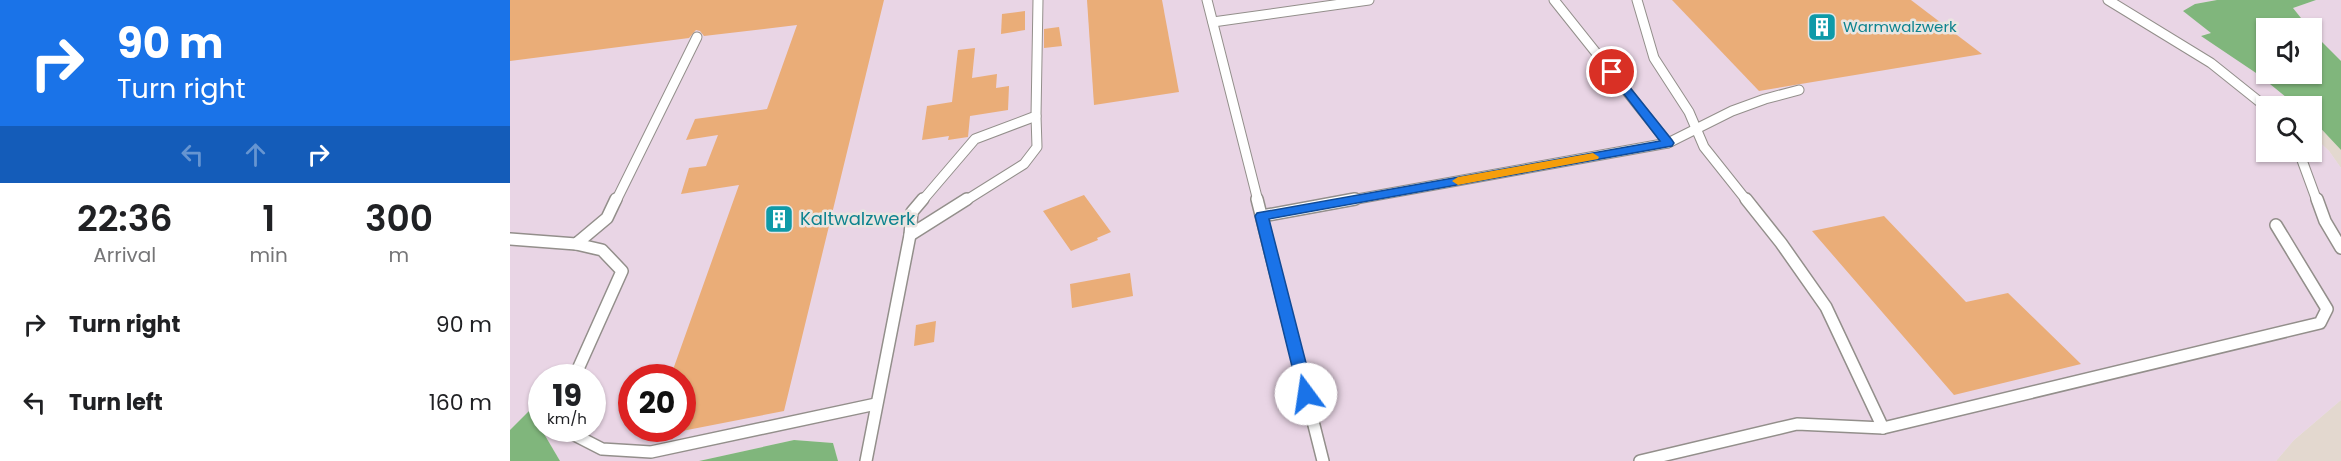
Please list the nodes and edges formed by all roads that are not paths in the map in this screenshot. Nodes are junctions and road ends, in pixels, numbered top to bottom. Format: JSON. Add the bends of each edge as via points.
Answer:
{"nodes":[{"id":1,"x":1038,"y":0,"type":"edge"},
{"id":2,"x":1207,"y":0,"type":"edge"},
{"id":3,"x":1369,"y":0,"type":"edge"},
{"id":4,"x":1554,"y":0,"type":"edge"},
{"id":5,"x":1637,"y":0,"type":"edge"},
{"id":6,"x":2108,"y":0,"type":"edge"},
{"id":7,"x":1213,"y":22,"type":"junction"},
{"id":8,"x":698,"y":37,"type":"dead end"},
{"id":9,"x":1799,"y":90,"type":"dead end"},
{"id":10,"x":2256,"y":98,"type":"edge"},
{"id":11,"x":1036,"y":116,"type":"junction"},
{"id":12,"x":1696,"y":128,"type":"junction"},
{"id":13,"x":1668,"y":143,"type":"junction"},
{"id":14,"x":2303,"y":162,"type":"edge"},
{"id":15,"x":1262,"y":216,"type":"junction"},
{"id":16,"x":2276,"y":225,"type":"dead end"},
{"id":17,"x":910,"y":235,"type":"junction"},
{"id":18,"x":510,"y":239,"type":"edge"},
{"id":19,"x":576,"y":244,"type":"junction"},
{"id":20,"x":2341,"y":248,"type":"edge"},
{"id":21,"x":580,"y":364,"type":"edge"},
{"id":22,"x":876,"y":404,"type":"junction"},
{"id":23,"x":1883,"y":428,"type":"junction"},
{"id":24,"x":588,"y":442,"type":"edge"},
{"id":25,"x":866,"y":461,"type":"edge"},
{"id":26,"x":1323,"y":461,"type":"edge"},
{"id":27,"x":1640,"y":461,"type":"edge"}],
"edges":[{"from":1,"to":11,"type":"lane"},
{"from":2,"to":7,"type":"lane"},
{"from":3,"to":7,"type":"lane"},
{"from":4,"to":13,"type":"lane"},
{"from":5,"to":12,"type":"lane","via":[[1654,58]]},
{"from":6,"to":10,"type":"lane","via":[[2211,63]]},
{"from":7,"to":15,"type":"lane"},
{"from":8,"to":19,"type":"lane","via":[[607,218]]},
{"from":9,"to":12,"type":"lane","via":[[1775,94]]},
{"from":11,"to":17,"type":"lane","via":[[975,139],[912,212]]},
{"from":11,"to":17,"type":"lane","via":[[1037,147],[1024,164]]},
{"from":12,"to":13,"type":"lane"},
{"from":12,"to":23,"type":"lane","via":[[1704,147],[1781,243],[1826,307]]},
{"from":13,"to":15,"type":"lane"},
{"from":14,"to":20,"type":"lane","via":[[2325,221]]},
{"from":15,"to":26,"type":"lane"},
{"from":16,"to":23,"type":"lane","via":[[2327,309],[2320,323]]},
{"from":17,"to":22,"type":"lane"},
{"from":18,"to":19,"type":"lane"},
{"from":19,"to":21,"type":"lane","via":[[602,250],[622,271]]},
{"from":22,"to":24,"type":"lane","via":[[651,452],[602,449]]},
{"from":22,"to":25,"type":"lane"},
{"from":23,"to":27,"type":"lane","via":[[1797,424]]}]}
